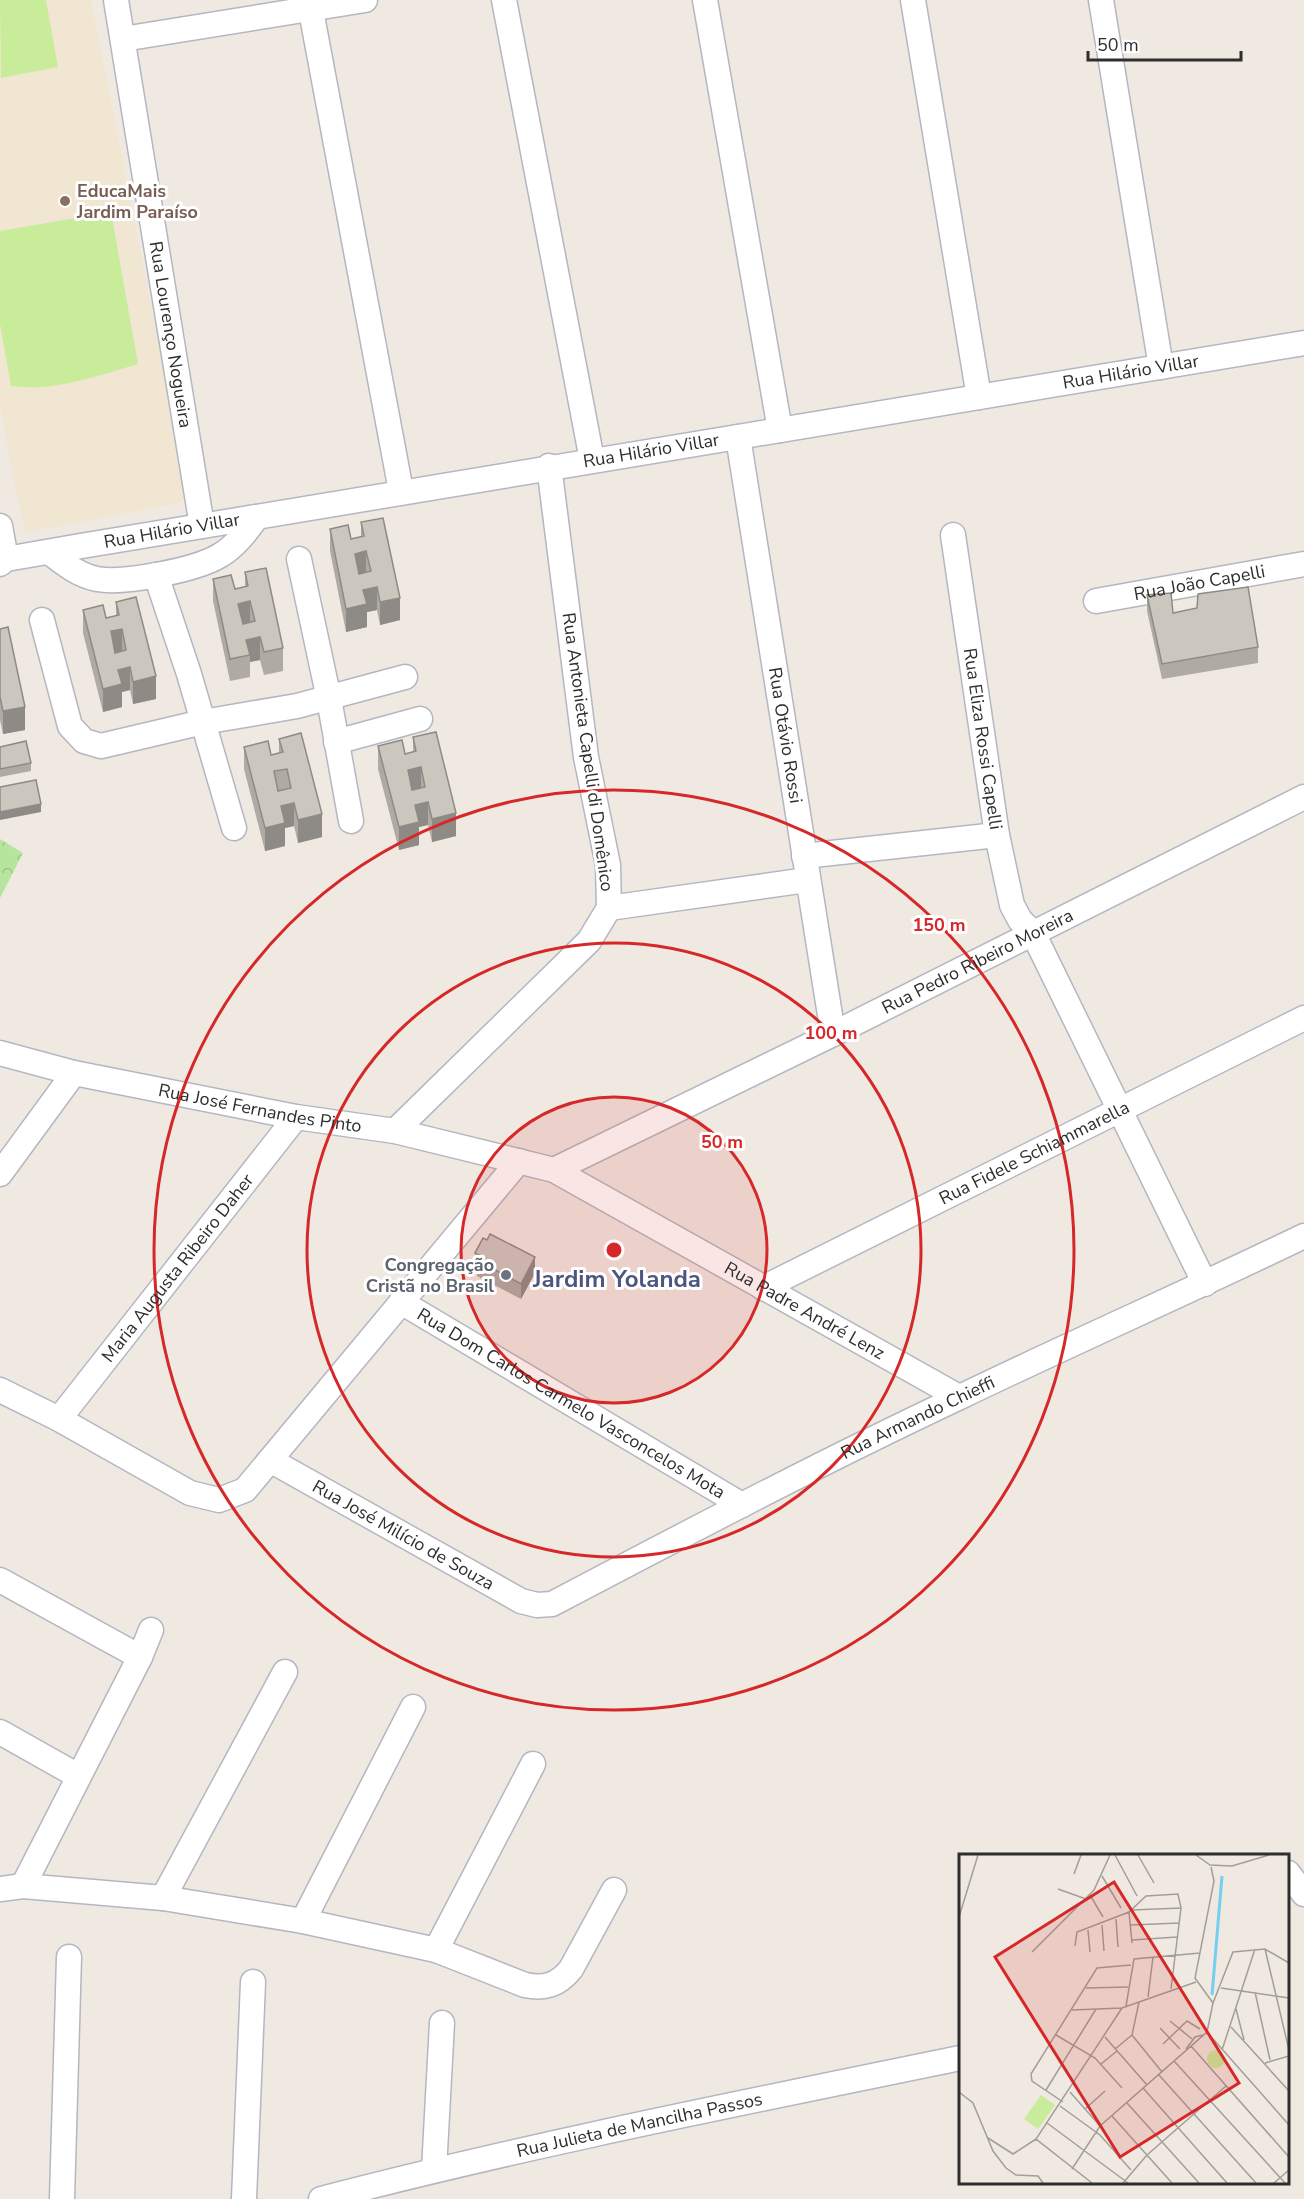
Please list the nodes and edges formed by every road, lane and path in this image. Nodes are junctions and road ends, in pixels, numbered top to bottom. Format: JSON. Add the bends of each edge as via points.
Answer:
{"nodes":[{"id":1,"x":116,"y":0,"type":"edge"},
{"id":2,"x":365,"y":0,"type":"edge"},
{"id":3,"x":504,"y":0,"type":"edge"},
{"id":4,"x":705,"y":0,"type":"edge"},
{"id":5,"x":913,"y":0,"type":"edge"},
{"id":6,"x":1101,"y":0,"type":"edge"},
{"id":7,"x":310,"y":5,"type":"edge"},
{"id":8,"x":123,"y":39,"type":"junction"},
{"id":9,"x":1304,"y":343,"type":"edge"},
{"id":10,"x":1161,"y":367,"type":"junction"},
{"id":11,"x":979,"y":397,"type":"junction"},
{"id":12,"x":780,"y":430,"type":"junction"},
{"id":13,"x":738,"y":437,"type":"junction"},
{"id":14,"x":592,"y":460,"type":"junction"},
{"id":15,"x":549,"y":466,"type":"junction"},
{"id":16,"x":401,"y":491,"type":"junction"},
{"id":17,"x":257,"y":517,"type":"junction"},
{"id":18,"x":0,"y":526,"type":"edge"},
{"id":19,"x":202,"y":526,"type":"junction"},
{"id":20,"x":953,"y":535,"type":"dead end"},
{"id":21,"x":49,"y":552,"type":"junction"},
{"id":22,"x":299,"y":559,"type":"dead end"},
{"id":23,"x":3,"y":562,"type":"edge"},
{"id":24,"x":1304,"y":564,"type":"edge"},
{"id":25,"x":156,"y":574,"type":"junction"},
{"id":26,"x":1096,"y":601,"type":"dead end"},
{"id":27,"x":42,"y":620,"type":"dead end"},
{"id":28,"x":405,"y":677,"type":"dead end"},
{"id":29,"x":329,"y":699,"type":"junction"},
{"id":30,"x":420,"y":719,"type":"dead end"},
{"id":31,"x":204,"y":722,"type":"junction"},
{"id":32,"x":336,"y":742,"type":"junction"},
{"id":33,"x":1304,"y":797,"type":"edge"},
{"id":34,"x":351,"y":821,"type":"dead end"},
{"id":35,"x":234,"y":828,"type":"dead end"},
{"id":36,"x":997,"y":835,"type":"junction"},
{"id":37,"x":804,"y":856,"type":"junction"},
{"id":38,"x":807,"y":880,"type":"junction"},
{"id":39,"x":609,"y":908,"type":"junction"},
{"id":40,"x":1033,"y":933,"type":"junction"},
{"id":41,"x":1304,"y":1018,"type":"edge"},
{"id":42,"x":832,"y":1034,"type":"junction"},
{"id":43,"x":0,"y":1053,"type":"edge"},
{"id":44,"x":74,"y":1073,"type":"junction"},
{"id":45,"x":1121,"y":1110,"type":"junction"},
{"id":46,"x":296,"y":1117,"type":"junction"},
{"id":47,"x":395,"y":1131,"type":"junction"},
{"id":48,"x":519,"y":1161,"type":"junction"},
{"id":49,"x":554,"y":1170,"type":"junction"},
{"id":50,"x":0,"y":1174,"type":"edge"},
{"id":51,"x":1304,"y":1236,"type":"edge"},
{"id":52,"x":1205,"y":1284,"type":"junction"},
{"id":53,"x":763,"y":1288,"type":"junction"},
{"id":54,"x":401,"y":1302,"type":"junction"},
{"id":55,"x":0,"y":1390,"type":"edge"},
{"id":56,"x":959,"y":1397,"type":"junction"},
{"id":57,"x":59,"y":1419,"type":"junction"},
{"id":58,"x":270,"y":1460,"type":"junction"},
{"id":59,"x":742,"y":1505,"type":"junction"},
{"id":60,"x":0,"y":1580,"type":"edge"},
{"id":61,"x":537,"y":1605,"type":"joint"},
{"id":62,"x":151,"y":1630,"type":"dead end"},
{"id":63,"x":140,"y":1657,"type":"junction"},
{"id":64,"x":285,"y":1671,"type":"dead end"},
{"id":65,"x":413,"y":1707,"type":"dead end"},
{"id":66,"x":0,"y":1732,"type":"edge"},
{"id":67,"x":533,"y":1764,"type":"dead end"},
{"id":68,"x":78,"y":1776,"type":"junction"},
{"id":69,"x":1289,"y":1875,"type":"edge"},
{"id":70,"x":11,"y":1887,"type":"edge"},
{"id":71,"x":614,"y":1890,"type":"dead end"},
{"id":72,"x":1304,"y":1894,"type":"edge"},
{"id":73,"x":164,"y":1898,"type":"junction"},
{"id":74,"x":303,"y":1921,"type":"junction"},
{"id":75,"x":436,"y":1950,"type":"junction"},
{"id":76,"x":69,"y":1957,"type":"dead end"},
{"id":77,"x":253,"y":1982,"type":"dead end"},
{"id":78,"x":442,"y":2023,"type":"dead end"},
{"id":79,"x":959,"y":2058,"type":"edge"},
{"id":80,"x":434,"y":2170,"type":"junction"},
{"id":81,"x":62,"y":2199,"type":"edge"},
{"id":82,"x":244,"y":2199,"type":"edge"},
{"id":83,"x":321,"y":2199,"type":"edge"}],
"edges":[{"from":1,"to":8,"type":"street","name":"Rua Lourenço Nogueira"},
{"from":2,"to":7,"type":"street"},
{"from":3,"to":14,"type":"street"},
{"from":4,"to":12,"type":"street"},
{"from":5,"to":11,"type":"street"},
{"from":6,"to":10,"type":"street"},
{"from":7,"to":8,"type":"street"},
{"from":7,"to":16,"type":"street"},
{"from":8,"to":19,"type":"street","name":"Rua Lourenço Nogueira"},
{"from":9,"to":10,"type":"street","name":"Rua Hilário Villar"},
{"from":10,"to":11,"type":"street","name":"Rua Hilário Villar"},
{"from":11,"to":12,"type":"street","name":"Rua Hilário Villar"},
{"from":12,"to":13,"type":"street","name":"Rua Hilário Villar"},
{"from":13,"to":14,"type":"street","name":"Rua Hilário Villar"},
{"from":13,"to":37,"type":"street","name":"Rua Otávio Rossi"},
{"from":14,"to":15,"type":"street","name":"Rua Hilário Villar"},
{"from":15,"to":16,"type":"street","name":"Rua Hilário Villar"},
{"from":15,"to":39,"type":"street","name":"Rua Antonieta Capelli di Domênico","via":[[586,757],[608,865]]},
{"from":16,"to":17,"type":"street","name":"Rua Hilário Villar"},
{"from":17,"to":19,"type":"street","name":"Rua Hilário Villar"},
{"from":17,"to":25,"type":"street","via":[[240,540],[218,556]]},
{"from":18,"to":23,"type":"street"},
{"from":19,"to":21,"type":"street","name":"Rua Hilário Villar"},
{"from":20,"to":36,"type":"street","name":"Rua Eliza Rossi Capelli"},
{"from":21,"to":23,"type":"street","name":"Rua Hilário Villar"},
{"from":21,"to":25,"type":"street","via":[[71,569],[97,579]]},
{"from":22,"to":29,"type":"street"},
{"from":24,"to":26,"type":"street","name":"Rua João Capelli"},
{"from":25,"to":31,"type":"street"},
{"from":27,"to":31,"type":"street","via":[[70,726],[84,741],[101,746]]},
{"from":28,"to":29,"type":"street"},
{"from":29,"to":31,"type":"street"},
{"from":29,"to":32,"type":"street"},
{"from":30,"to":32,"type":"street"},
{"from":31,"to":35,"type":"street"},
{"from":32,"to":34,"type":"street"},
{"from":33,"to":40,"type":"street","name":"Rua Pedro Ribeiro Moreira"},
{"from":36,"to":37,"type":"street"},
{"from":36,"to":40,"type":"street","name":"Rua Eliza Rossi Capelli","via":[[1012,904]]},
{"from":37,"to":38,"type":"street","name":"Rua Otávio Rossi"},
{"from":38,"to":39,"type":"street"},
{"from":38,"to":42,"type":"street","name":"Rua Otávio Rossi"},
{"from":39,"to":47,"type":"street","name":"Rua Antonieta Capelli di Domênico","via":[[589,941]]},
{"from":40,"to":42,"type":"street","name":"Rua Pedro Ribeiro Moreira"},
{"from":40,"to":45,"type":"street","name":"Rua Eliza Rossi Capelli"},
{"from":41,"to":45,"type":"street","name":"Rua Fidele Schiammarella"},
{"from":42,"to":49,"type":"street","name":"Rua Pedro Ribeiro Moreira"},
{"from":43,"to":44,"type":"street","name":"Rua José Fernandes Pinto"},
{"from":44,"to":46,"type":"street","name":"Rua José Fernandes Pinto"},
{"from":44,"to":50,"type":"street"},
{"from":45,"to":52,"type":"street","name":"Rua Eliza Rossi Capelli"},
{"from":45,"to":53,"type":"street","name":"Rua Fidele Schiammarella"},
{"from":46,"to":47,"type":"street","name":"Rua José Fernandes Pinto"},
{"from":46,"to":57,"type":"street","name":"Maria Augusta Ribeiro Daher"},
{"from":47,"to":48,"type":"street","name":"Rua José Fernandes Pinto"},
{"from":48,"to":49,"type":"street","name":"Rua Padre André Lenz"},
{"from":48,"to":54,"type":"street"},
{"from":49,"to":53,"type":"street","name":"Rua Padre André Lenz"},
{"from":51,"to":52,"type":"street","name":"Rua Armando Chieffi"},
{"from":52,"to":56,"type":"street","name":"Rua Armando Chieffi"},
{"from":53,"to":56,"type":"street","name":"Rua Padre André Lenz"},
{"from":54,"to":58,"type":"street"},
{"from":54,"to":59,"type":"street","name":"Rua Dom Carlos Carmelo Vasconcelos Mota"},
{"from":55,"to":57,"type":"street"},
{"from":56,"to":59,"type":"street","name":"Rua Armando Chieffi"},
{"from":57,"to":58,"type":"street","via":[[190,1493],[219,1500],[245,1490]]},
{"from":58,"to":61,"type":"street","name":"Rua José Milício de Souza","via":[[521,1602]]},
{"from":59,"to":61,"type":"street","name":"Rua Armando Chieffi","via":[[552,1604]]},
{"from":60,"to":63,"type":"street"},
{"from":62,"to":63,"type":"street"},
{"from":63,"to":68,"type":"street"},
{"from":64,"to":73,"type":"street"},
{"from":65,"to":74,"type":"street"},
{"from":66,"to":68,"type":"street"},
{"from":67,"to":75,"type":"street"},
{"from":68,"to":70,"type":"street"},
{"from":69,"to":72,"type":"street"},
{"from":70,"to":73,"type":"street"},
{"from":71,"to":75,"type":"street","via":[[571,1970],[553,1985],[525,1985]]},
{"from":73,"to":74,"type":"street"},
{"from":74,"to":75,"type":"street"},
{"from":76,"to":81,"type":"street"},
{"from":77,"to":82,"type":"street"},
{"from":78,"to":80,"type":"street"},
{"from":79,"to":80,"type":"street","name":"Rua Julieta de Mancilha Passos"},
{"from":80,"to":83,"type":"street","name":"Rua Julieta de Mancilha Passos"}]}
